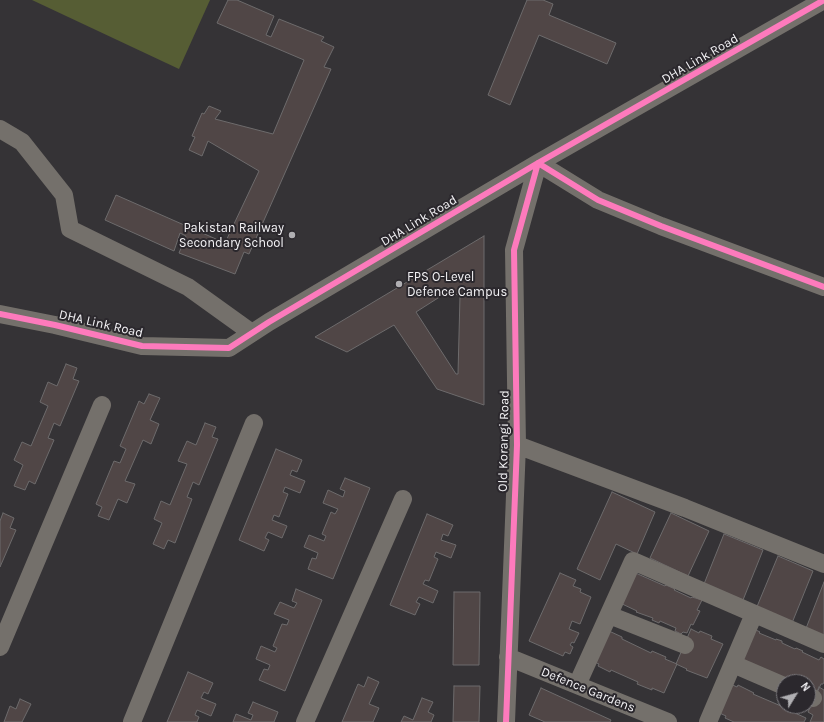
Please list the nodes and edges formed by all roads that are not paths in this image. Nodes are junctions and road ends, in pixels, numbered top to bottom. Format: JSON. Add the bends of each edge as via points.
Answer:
{"nodes":[{"id":1,"x":824,"y":0,"type":"edge"},
{"id":2,"x":0,"y":129,"type":"edge"},
{"id":3,"x":538,"y":163,"type":"junction"},
{"id":4,"x":824,"y":286,"type":"edge"},
{"id":5,"x":0,"y":314,"type":"edge"},
{"id":6,"x":252,"y":333,"type":"junction"},
{"id":7,"x":102,"y":405,"type":"dead end"},
{"id":8,"x":254,"y":423,"type":"dead end"},
{"id":9,"x":517,"y":445,"type":"junction"},
{"id":10,"x":403,"y":499,"type":"dead end"},
{"id":11,"x":824,"y":564,"type":"edge"},
{"id":12,"x":754,"y":614,"type":"junction"},
{"id":13,"x":609,"y":615,"type":"junction"},
{"id":14,"x":824,"y":644,"type":"edge"},
{"id":15,"x":685,"y":645,"type":"dead end"},
{"id":16,"x":0,"y":647,"type":"edge"},
{"id":17,"x":508,"y":657,"type":"junction"},
{"id":18,"x":733,"y":664,"type":"junction"},
{"id":19,"x":776,"y":683,"type":"edge"},
{"id":20,"x":577,"y":685,"type":"junction"},
{"id":21,"x":132,"y":722,"type":"edge"},
{"id":22,"x":305,"y":722,"type":"edge"},
{"id":23,"x":506,"y":722,"type":"edge"},
{"id":24,"x":668,"y":722,"type":"edge"},
{"id":25,"x":708,"y":722,"type":"edge"}],
"edges":[{"from":1,"to":3,"type":"street","name":"DHA Link Road"},
{"from":2,"to":6,"type":"street","via":[[22,142],[64,195],[70,230],[188,287]]},
{"from":3,"to":4,"type":"street","via":[[598,200]]},
{"from":3,"to":6,"type":"street","name":"DHA Link Road"},
{"from":3,"to":9,"type":"street","name":"Old Korangi Road","via":[[514,250]]},
{"from":5,"to":6,"type":"street","name":"DHA Link Road","via":[[55,324],[142,346],[229,348]]},
{"from":7,"to":16,"type":"street"},
{"from":8,"to":21,"type":"street"},
{"from":9,"to":11,"type":"street"},
{"from":9,"to":17,"type":"street","name":"Old Korangi Road"},
{"from":10,"to":22,"type":"street"},
{"from":12,"to":13,"type":"street","via":[[633,561]]},
{"from":12,"to":14,"type":"street"},
{"from":12,"to":18,"type":"street"},
{"from":13,"to":15,"type":"street"},
{"from":13,"to":20,"type":"street"},
{"from":17,"to":20,"type":"street","name":"Defence Gardens"},
{"from":17,"to":23,"type":"street","name":"Old Korangi Road"},
{"from":18,"to":19,"type":"street"},
{"from":18,"to":25,"type":"street"},
{"from":20,"to":24,"type":"street","name":"Defence Gardens"}]}
